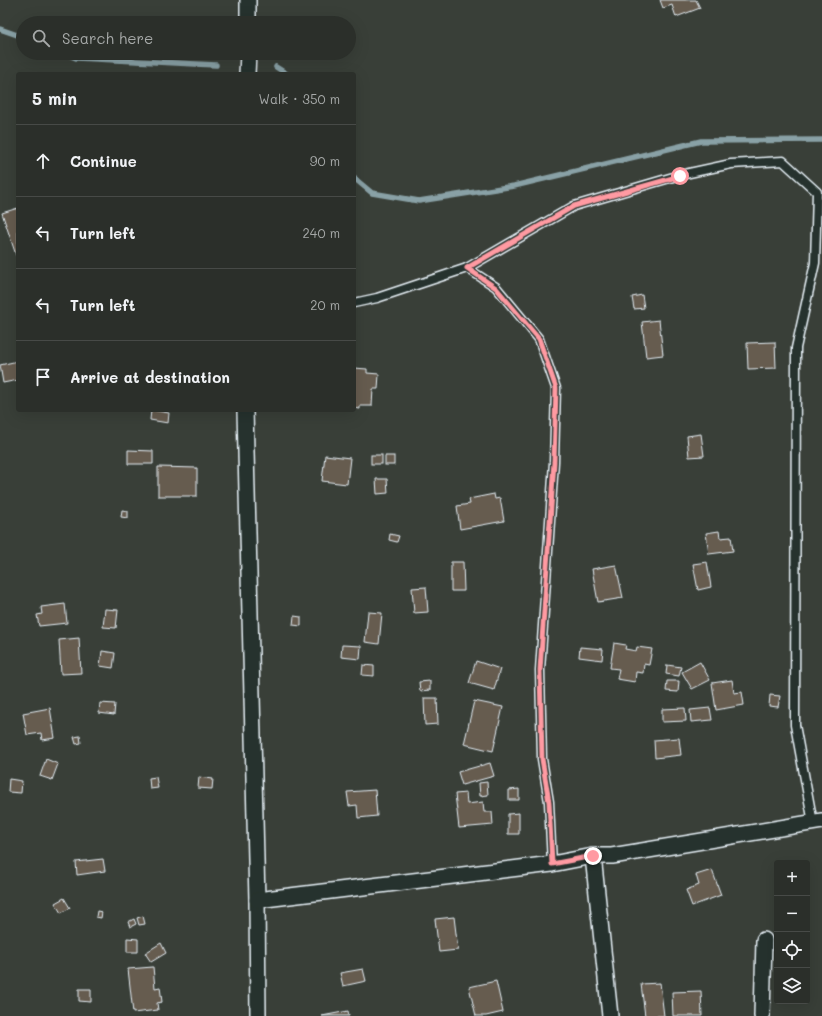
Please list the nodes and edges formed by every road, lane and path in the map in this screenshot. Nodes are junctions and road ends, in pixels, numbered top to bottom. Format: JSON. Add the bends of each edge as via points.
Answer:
{"nodes":[{"id":1,"x":248,"y":0,"type":"edge"},
{"id":2,"x":248,"y":16,"type":"edge"},
{"id":3,"x":248,"y":60,"type":"edge"},
{"id":4,"x":247,"y":72,"type":"edge"},
{"id":5,"x":467,"y":268,"type":"junction"},
{"id":6,"x":356,"y":303,"type":"edge"},
{"id":7,"x":245,"y":412,"type":"edge"},
{"id":8,"x":819,"y":825,"type":"edge"},
{"id":9,"x":593,"y":856,"type":"junction"},
{"id":10,"x":552,"y":864,"type":"junction"},
{"id":11,"x":257,"y":900,"type":"junction"},
{"id":12,"x":764,"y":940,"type":"dead end"},
{"id":13,"x":258,"y":1016,"type":"edge"},
{"id":14,"x":610,"y":1016,"type":"edge"},
{"id":15,"x":762,"y":1016,"type":"edge"}],
"edges":[{"from":1,"to":2,"type":"street"},
{"from":3,"to":4,"type":"street"},
{"from":5,"to":6,"type":"lane"},
{"from":5,"to":8,"type":"lane","via":[[574,206],[731,164],[783,161],[817,192],[815,263],[796,348],[795,725]]},
{"from":5,"to":10,"type":"lane","via":[[496,288],[539,339],[556,388],[554,462],[540,670],[542,759],[549,802]]},
{"from":7,"to":11,"type":"street"},
{"from":8,"to":9,"type":"street","via":[[612,856]]},
{"from":9,"to":10,"type":"street"},
{"from":9,"to":14,"type":"street"},
{"from":10,"to":11,"type":"street"},
{"from":11,"to":13,"type":"street"},
{"from":12,"to":15,"type":"street"}]}
